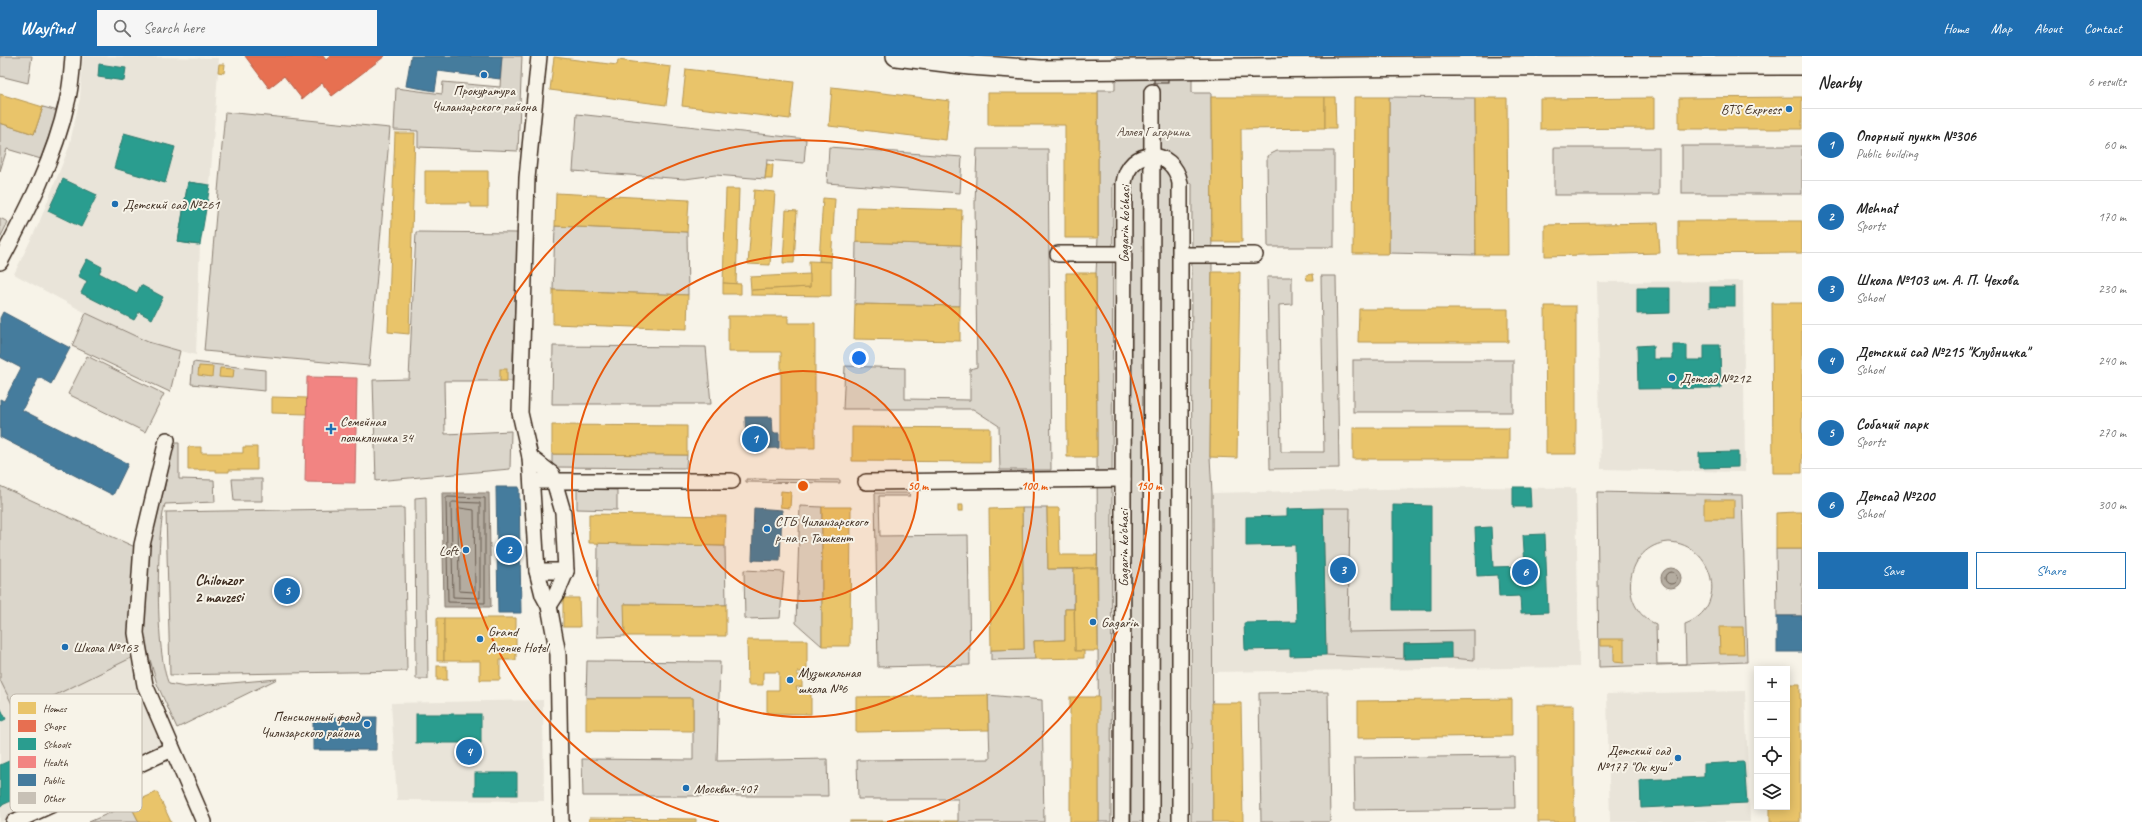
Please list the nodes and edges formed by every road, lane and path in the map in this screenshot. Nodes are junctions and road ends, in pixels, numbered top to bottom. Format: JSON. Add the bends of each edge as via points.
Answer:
{"nodes":[{"id":1,"x":73,"y":56,"type":"edge"},
{"id":2,"x":538,"y":56,"type":"edge"},
{"id":3,"x":896,"y":56,"type":"edge"},
{"id":4,"x":1434,"y":59,"type":"edge"},
{"id":5,"x":1802,"y":65,"type":"edge"},
{"id":6,"x":1152,"y":92,"type":"dead end"},
{"id":7,"x":1152,"y":156,"type":"junction"},
{"id":8,"x":1058,"y":254,"type":"dead end"},
{"id":9,"x":1123,"y":254,"type":"junction"},
{"id":10,"x":1180,"y":255,"type":"junction"},
{"id":11,"x":1255,"y":255,"type":"dead end"},
{"id":12,"x":0,"y":262,"type":"edge"},
{"id":13,"x":167,"y":440,"type":"dead end"},
{"id":14,"x":530,"y":457,"type":"junction"},
{"id":15,"x":1123,"y":479,"type":"junction"},
{"id":16,"x":532,"y":481,"type":"junction"},
{"id":17,"x":732,"y":481,"type":"dead end"},
{"id":18,"x":554,"y":482,"type":"junction"},
{"id":19,"x":866,"y":482,"type":"dead end"},
{"id":20,"x":537,"y":571,"type":"junction"},
{"id":21,"x":566,"y":571,"type":"junction"},
{"id":22,"x":549,"y":606,"type":"junction"},
{"id":23,"x":172,"y":749,"type":"junction"},
{"id":24,"x":142,"y":763,"type":"edge"},
{"id":25,"x":36,"y":812,"type":"edge"},
{"id":26,"x":14,"y":822,"type":"edge"},
{"id":27,"x":204,"y":822,"type":"edge"},
{"id":28,"x":561,"y":822,"type":"edge"},
{"id":29,"x":1122,"y":822,"type":"edge"},
{"id":30,"x":1151,"y":822,"type":"edge"},
{"id":31,"x":1180,"y":822,"type":"edge"}],
"edges":[{"from":1,"to":12,"type":"street","via":[[68,101],[58,133],[31,203]]},
{"from":2,"to":14,"type":"street","via":[[527,178],[521,345],[520,413]]},
{"from":3,"to":4,"type":"main road","via":[[1040,70]]},
{"from":4,"to":5,"type":"main road"},
{"from":6,"to":7,"type":"street"},
{"from":7,"to":9,"type":"street","name":"Gagarin ko'chasi","via":[[1132,163],[1125,177]]},
{"from":7,"to":10,"type":"street","via":[[1167,160],[1179,177]]},
{"from":7,"to":30,"type":"street"},
{"from":8,"to":9,"type":"street"},
{"from":9,"to":15,"type":"street","name":"Gagarin ko'chasi"},
{"from":10,"to":11,"type":"street"},
{"from":10,"to":31,"type":"street"},
{"from":13,"to":23,"type":"street","via":[[142,545],[135,620],[145,685]]},
{"from":14,"to":16,"type":"street"},
{"from":14,"to":18,"type":"street","via":[[552,474]]},
{"from":15,"to":19,"type":"street"},
{"from":15,"to":29,"type":"street","name":"Gagarin ko'chasi"},
{"from":16,"to":18,"type":"street"},
{"from":16,"to":20,"type":"street"},
{"from":17,"to":18,"type":"street"},
{"from":18,"to":21,"type":"street","via":[[563,512]]},
{"from":20,"to":21,"type":"street"},
{"from":20,"to":22,"type":"street","via":[[543,595]]},
{"from":21,"to":22,"type":"street"},
{"from":22,"to":28,"type":"street","via":[[558,654]]},
{"from":23,"to":24,"type":"street"},
{"from":23,"to":27,"type":"street"},
{"from":25,"to":26,"type":"street"}]}
